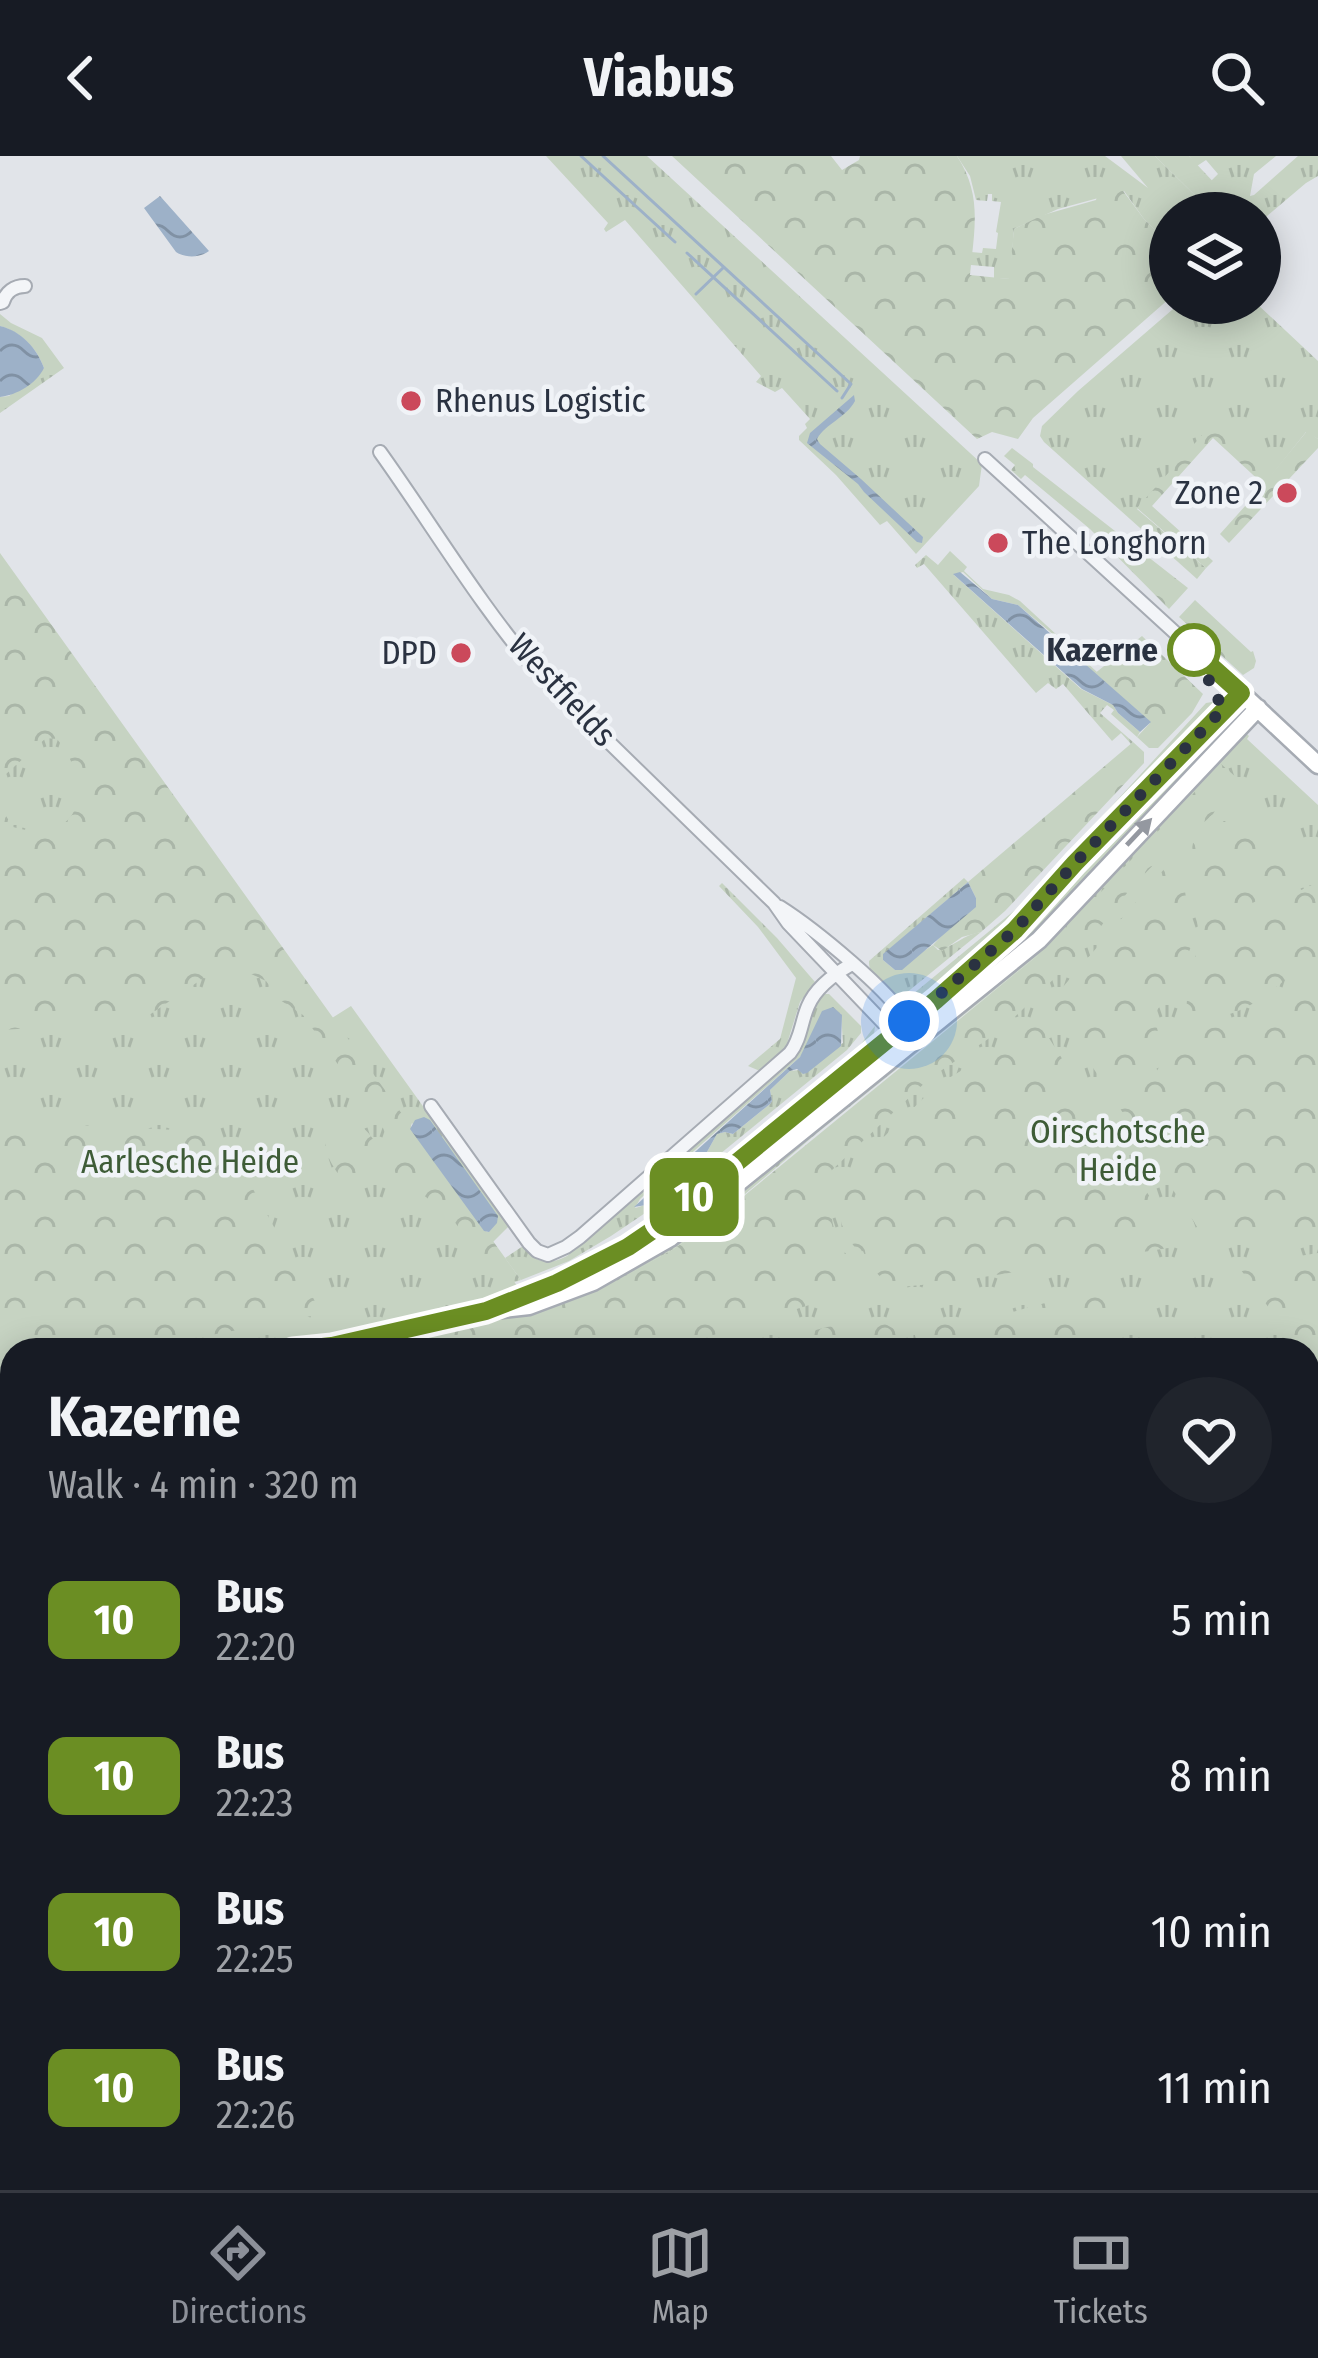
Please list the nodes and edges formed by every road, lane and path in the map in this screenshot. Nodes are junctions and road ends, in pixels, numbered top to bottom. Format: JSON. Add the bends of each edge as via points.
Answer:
{"nodes":[{"id":1,"x":25,"y":286,"type":"dead end"},
{"id":2,"x":0,"y":302,"type":"edge"},
{"id":3,"x":380,"y":452,"type":"dead end"},
{"id":4,"x":985,"y":459,"type":"dead end"},
{"id":5,"x":1241,"y":693,"type":"junction"},
{"id":6,"x":1258,"y":708,"type":"junction"},
{"id":7,"x":1318,"y":765,"type":"edge"},
{"id":8,"x":774,"y":903,"type":"junction"},
{"id":9,"x":852,"y":964,"type":"junction"},
{"id":10,"x":838,"y":972,"type":"junction"},
{"id":11,"x":909,"y":1021,"type":"junction"},
{"id":12,"x":894,"y":1034,"type":"junction"},
{"id":13,"x":913,"y":1042,"type":"junction"},
{"id":14,"x":430,"y":1106,"type":"dead end"},
{"id":15,"x":486,"y":1311,"type":"junction"},
{"id":16,"x":371,"y":1338,"type":"edge"}],
"edges":[{"from":1,"to":2,"type":"street"},
{"from":3,"to":8,"type":"street","name":"Westfields","via":[[529,662]]},
{"from":4,"to":5,"type":"street"},
{"from":5,"to":6,"type":"street"},
{"from":5,"to":11,"type":"street","via":[[1015,930]]},
{"from":6,"to":7,"type":"street"},
{"from":13,"to":6,"type":"street","one_way":true,"via":[[1039,940]]},
{"from":8,"to":9,"type":"street","name":"Westfields"},
{"from":8,"to":10,"type":"street","name":"Westfields"},
{"from":9,"to":10,"type":"street"},
{"from":9,"to":11,"type":"street","name":"Westfields"},
{"from":10,"to":12,"type":"street","name":"Westfields"},
{"from":10,"to":14,"type":"street","via":[[812,998],[790,1053],[580,1237],[548,1255],[529,1243]]},
{"from":11,"to":12,"type":"street"},
{"from":11,"to":13,"type":"street"},
{"from":12,"to":13,"type":"street","name":"Westfields"},
{"from":12,"to":15,"type":"street","via":[[659,1226],[557,1283]]},
{"from":13,"to":15,"type":"street","via":[[654,1249],[560,1295]]},
{"from":15,"to":16,"type":"street"}]}
